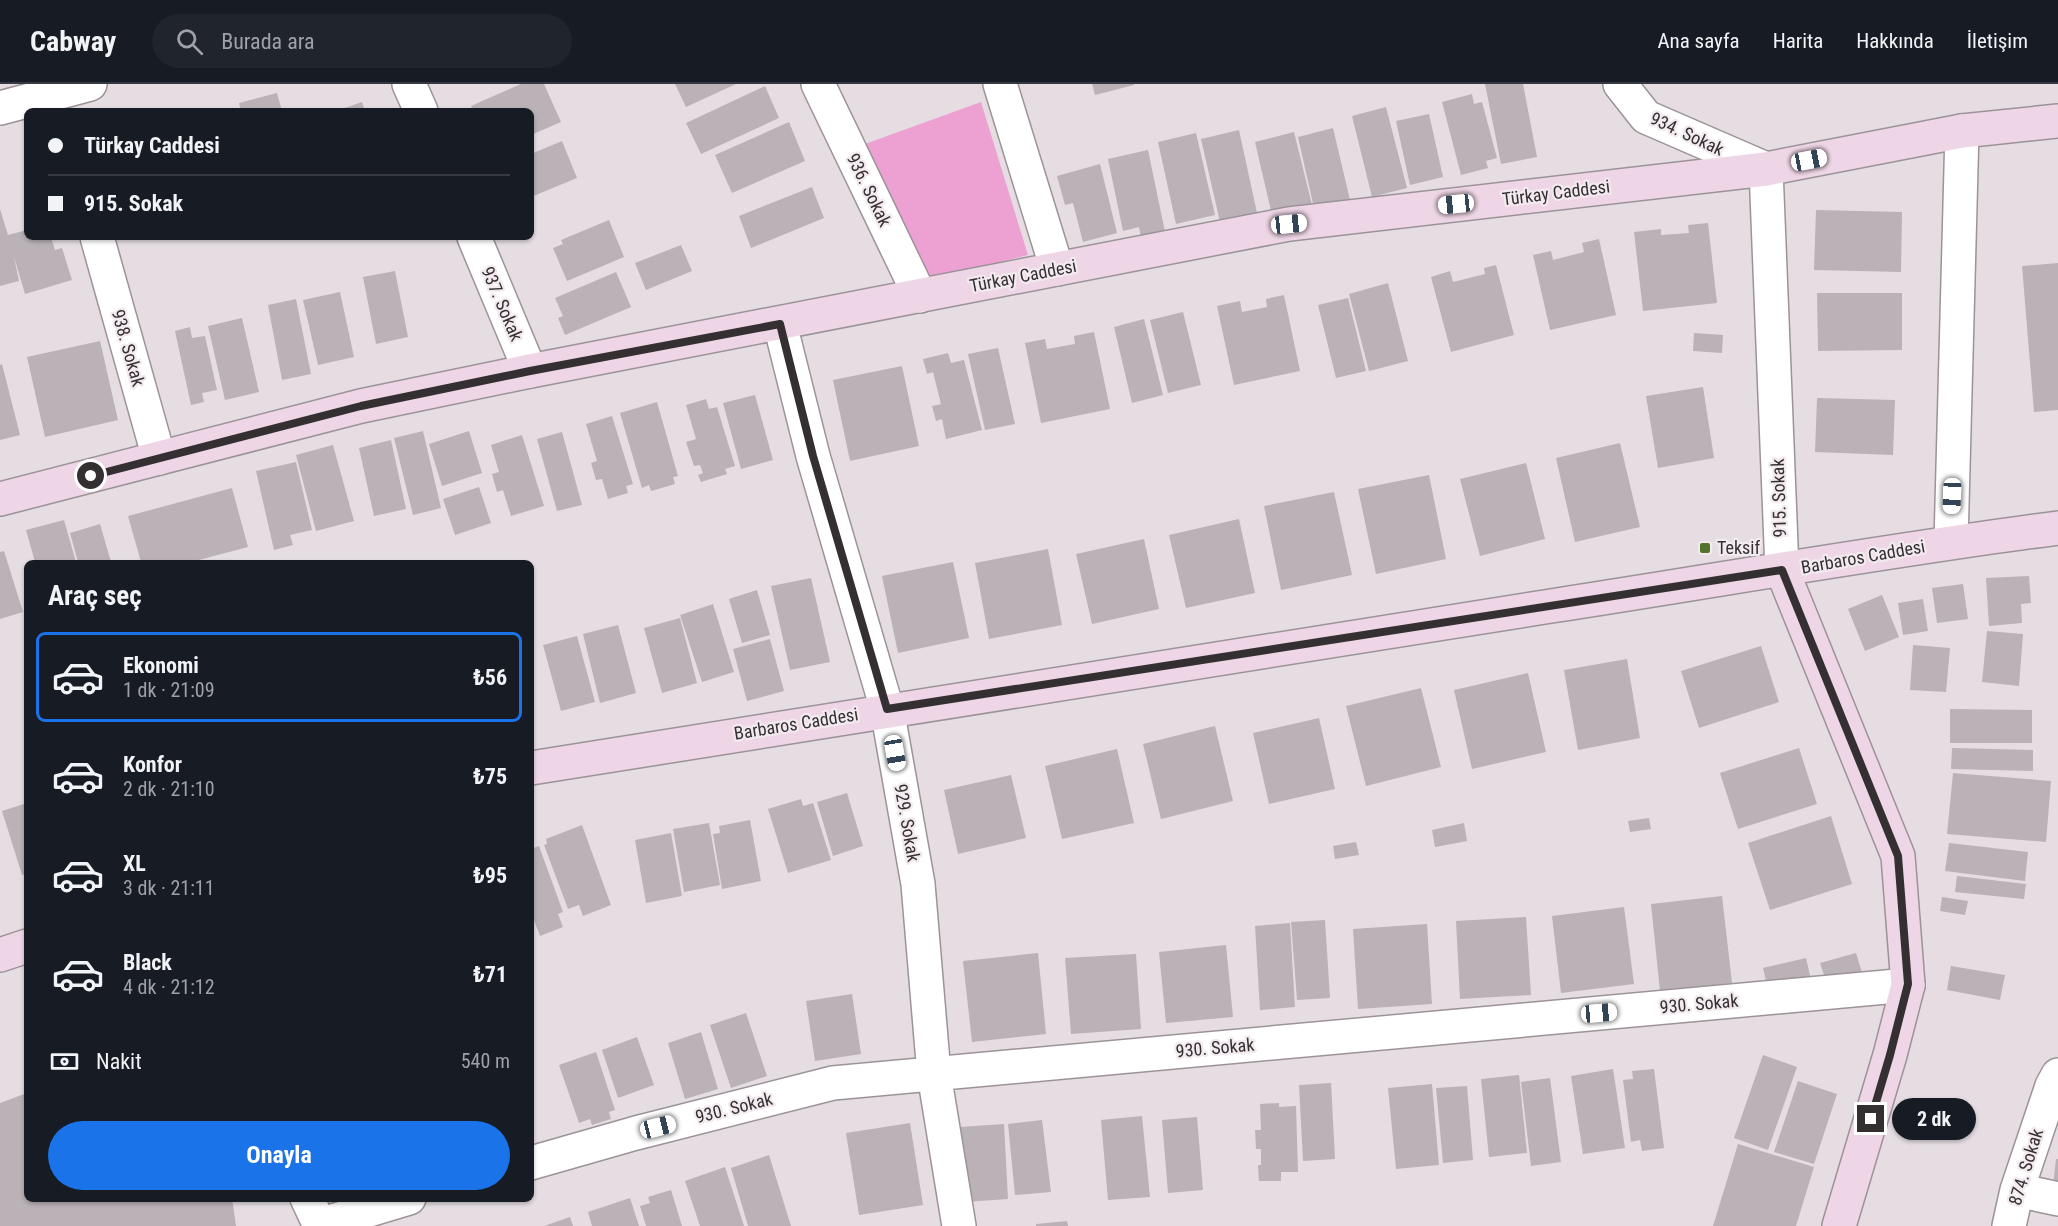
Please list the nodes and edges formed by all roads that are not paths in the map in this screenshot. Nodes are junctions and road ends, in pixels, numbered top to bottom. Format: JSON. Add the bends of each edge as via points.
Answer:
{"nodes":[{"id":1,"x":90,"y":84,"type":"edge"},
{"id":2,"x":409,"y":84,"type":"edge"},
{"id":3,"x":818,"y":84,"type":"edge"},
{"id":4,"x":1000,"y":84,"type":"edge"},
{"id":5,"x":1620,"y":84,"type":"edge"},
{"id":6,"x":60,"y":102,"type":"edge"},
{"id":7,"x":0,"y":108,"type":"edge"},
{"id":8,"x":420,"y":108,"type":"edge"},
{"id":9,"x":2058,"y":121,"type":"edge"},
{"id":10,"x":1962,"y":131,"type":"junction"},
{"id":11,"x":1766,"y":169,"type":"junction"},
{"id":12,"x":98,"y":240,"type":"edge"},
{"id":13,"x":475,"y":240,"type":"edge"},
{"id":14,"x":1057,"y":269,"type":"junction"},
{"id":15,"x":920,"y":296,"type":"junction"},
{"id":16,"x":780,"y":324,"type":"junction"},
{"id":17,"x":530,"y":371,"type":"junction"},
{"id":18,"x":159,"y":458,"type":"junction"},
{"id":19,"x":0,"y":500,"type":"edge"},
{"id":20,"x":2058,"y":528,"type":"edge"},
{"id":21,"x":1951,"y":542,"type":"junction"},
{"id":22,"x":1782,"y":570,"type":"junction"},
{"id":23,"x":887,"y":709,"type":"junction"},
{"id":24,"x":534,"y":768,"type":"edge"},
{"id":25,"x":1908,"y":984,"type":"junction"},
{"id":26,"x":934,"y":1074,"type":"junction"},
{"id":27,"x":2058,"y":1075,"type":"edge"},
{"id":28,"x":534,"y":1162,"type":"edge"},
{"id":29,"x":2017,"y":1190,"type":"junction"},
{"id":30,"x":2058,"y":1199,"type":"edge"},
{"id":31,"x":389,"y":1202,"type":"edge"},
{"id":32,"x":315,"y":1216,"type":"edge"},
{"id":33,"x":959,"y":1226,"type":"edge"},
{"id":34,"x":1839,"y":1226,"type":"edge"},
{"id":35,"x":2009,"y":1226,"type":"edge"}],
"edges":[{"from":1,"to":6,"type":"street"},
{"from":2,"to":8,"type":"street"},
{"from":3,"to":15,"type":"street","name":"936. Sokak"},
{"from":4,"to":14,"type":"street"},
{"from":5,"to":11,"type":"street","name":"934. Sokak","via":[[1646,117]]},
{"from":6,"to":7,"type":"street"},
{"from":9,"to":10,"type":"street","name":"Türkay Caddesi"},
{"from":10,"to":11,"type":"street","name":"Türkay Caddesi"},
{"from":10,"to":21,"type":"street"},
{"from":11,"to":14,"type":"street","name":"Türkay Caddesi","via":[[1289,224]]},
{"from":11,"to":22,"type":"street","name":"915. Sokak"},
{"from":12,"to":18,"type":"street","name":"938. Sokak"},
{"from":13,"to":17,"type":"street","name":"937. Sokak"},
{"from":14,"to":15,"type":"street","name":"Türkay Caddesi"},
{"from":15,"to":16,"type":"street","name":"Türkay Caddesi"},
{"from":16,"to":17,"type":"street","name":"Türkay Caddesi"},
{"from":16,"to":23,"type":"street","name":"929. Sokak","via":[[813,456]]},
{"from":17,"to":18,"type":"street","name":"Türkay Caddesi","via":[[361,406]]},
{"from":18,"to":19,"type":"street","name":"Türkay Caddesi"},
{"from":20,"to":21,"type":"street","name":"Barbaros Caddesi"},
{"from":21,"to":22,"type":"street","name":"Barbaros Caddesi"},
{"from":22,"to":23,"type":"street","name":"Barbaros Caddesi"},
{"from":22,"to":25,"type":"street","name":"915. Sokak","via":[[1898,856]]},
{"from":23,"to":24,"type":"street","name":"Barbaros Caddesi"},
{"from":23,"to":26,"type":"street","name":"929. Sokak","via":[[918,884]]},
{"from":25,"to":26,"type":"street","name":"930. Sokak"},
{"from":25,"to":34,"type":"street","name":"915. Sokak"},
{"from":26,"to":28,"type":"street","name":"930. Sokak","via":[[833,1083]]},
{"from":26,"to":33,"type":"street","name":"929. Sokak"},
{"from":27,"to":29,"type":"street","name":"874. Sokak"},
{"from":29,"to":30,"type":"street"},
{"from":29,"to":35,"type":"street","name":"874. Sokak"},
{"from":31,"to":32,"type":"street"}]}
